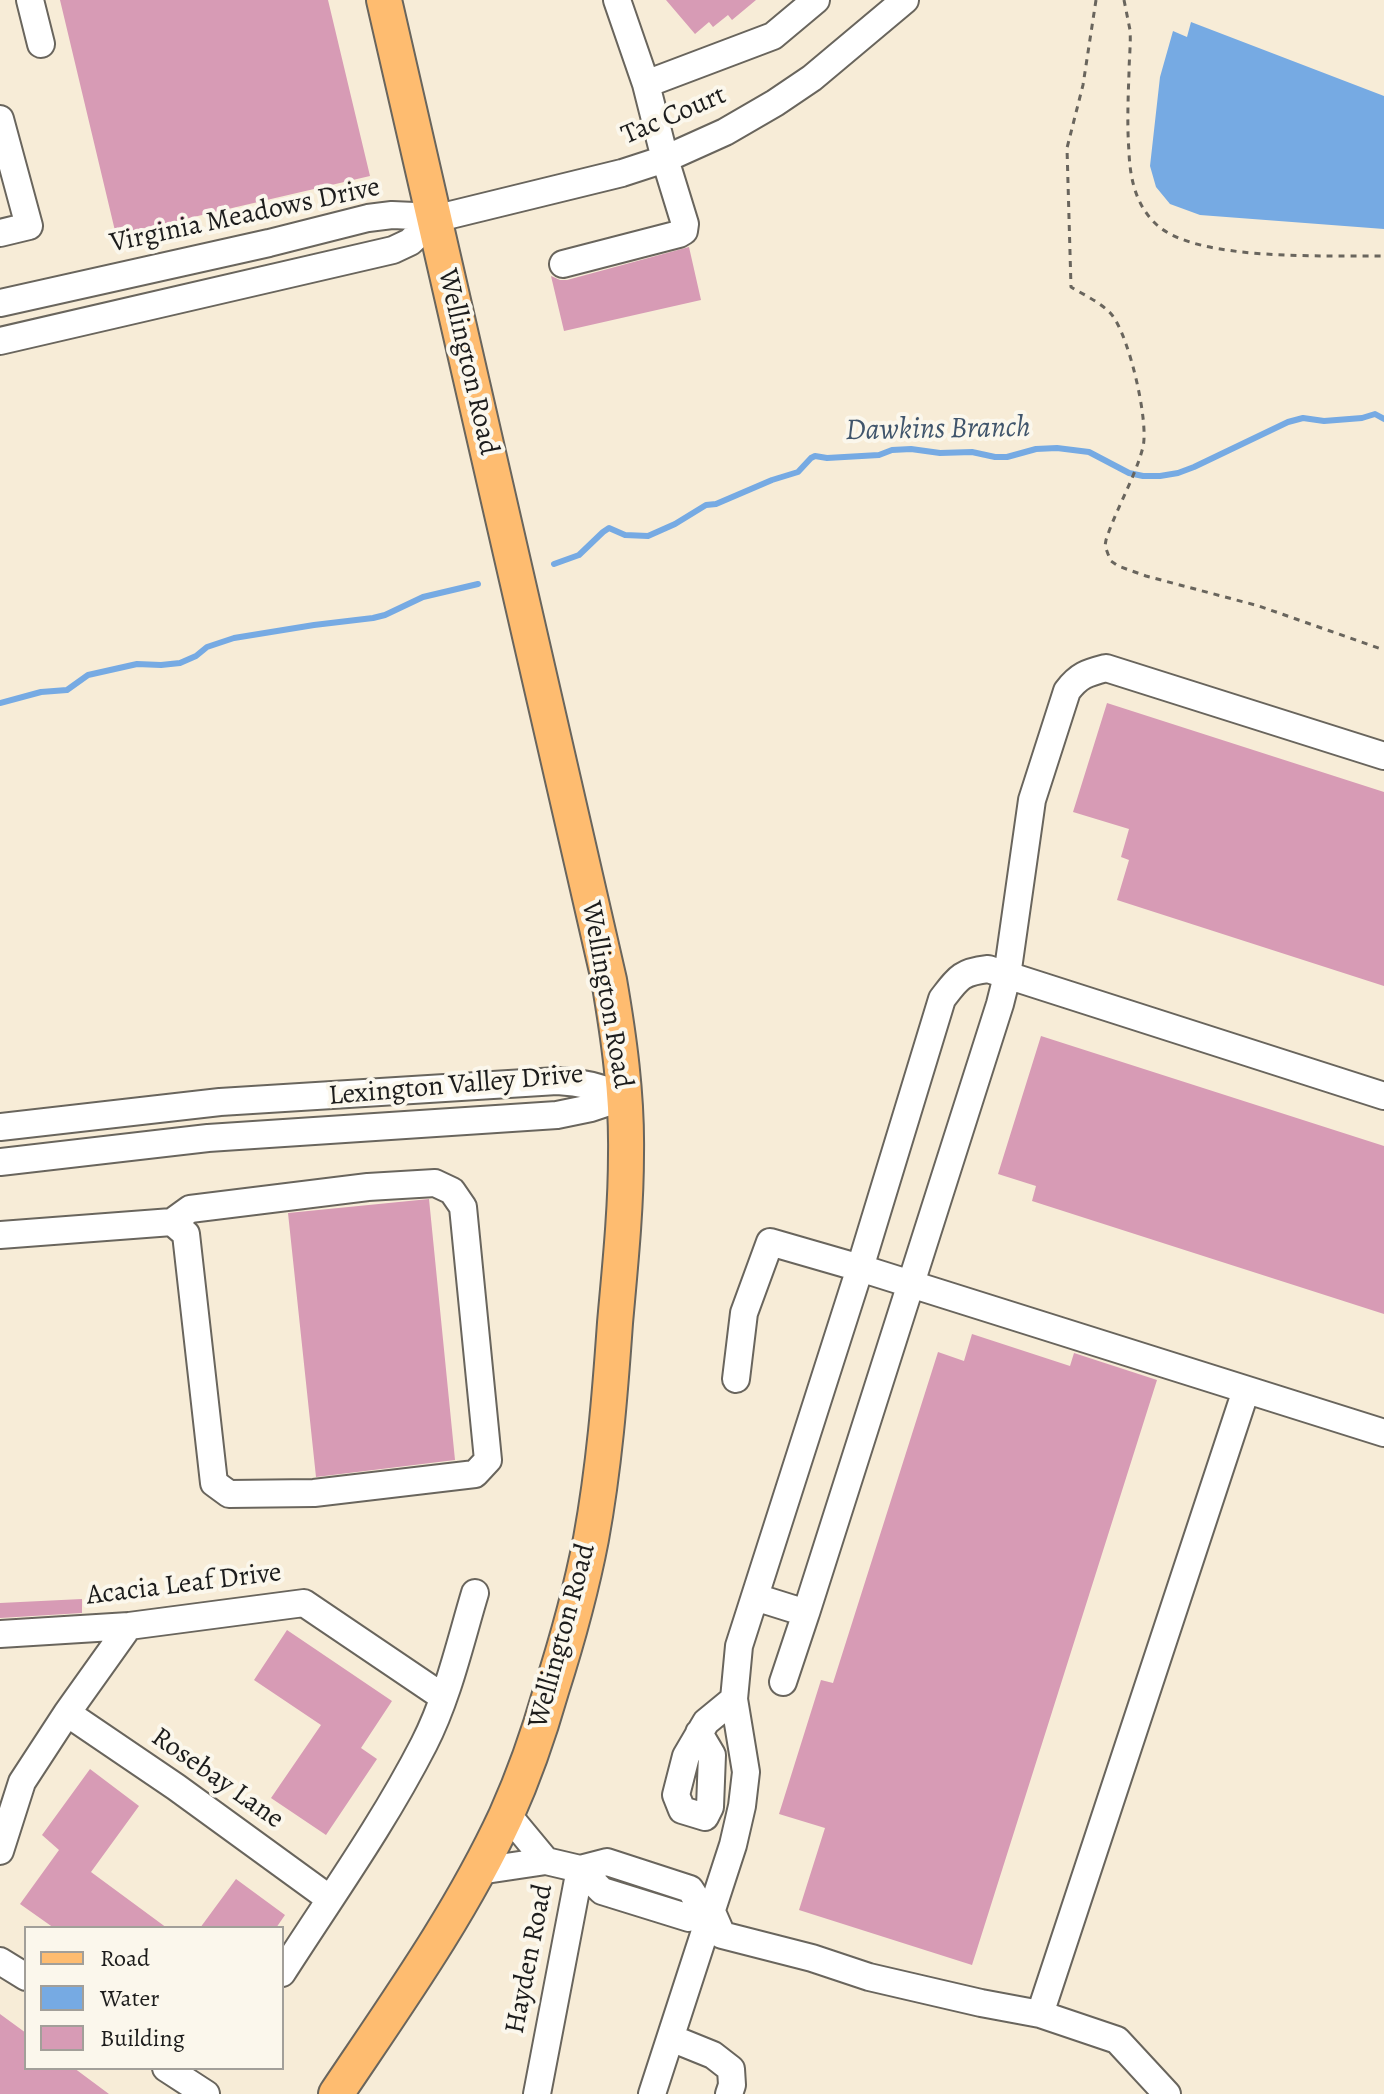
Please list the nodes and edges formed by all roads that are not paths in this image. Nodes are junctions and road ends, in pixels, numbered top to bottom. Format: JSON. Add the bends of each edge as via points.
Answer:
{"nodes":[{"id":1,"x":30,"y":0,"type":"edge"},
{"id":2,"x":384,"y":0,"type":"edge"},
{"id":3,"x":617,"y":0,"type":"edge"},
{"id":4,"x":816,"y":0,"type":"edge"},
{"id":5,"x":905,"y":0,"type":"edge"},
{"id":6,"x":41,"y":44,"type":"dead end"},
{"id":7,"x":646,"y":84,"type":"junction"},
{"id":8,"x":0,"y":119,"type":"edge"},
{"id":9,"x":665,"y":159,"type":"junction"},
{"id":10,"x":434,"y":219,"type":"junction"},
{"id":11,"x":0,"y":233,"type":"edge"},
{"id":12,"x":563,"y":264,"type":"dead end"},
{"id":13,"x":0,"y":303,"type":"edge"},
{"id":14,"x":0,"y":341,"type":"edge"},
{"id":15,"x":1384,"y":756,"type":"edge"},
{"id":16,"x":1007,"y":976,"type":"junction"},
{"id":17,"x":1384,"y":1096,"type":"edge"},
{"id":18,"x":624,"y":1097,"type":"junction"},
{"id":19,"x":0,"y":1127,"type":"edge"},
{"id":20,"x":0,"y":1162,"type":"edge"},
{"id":21,"x":172,"y":1222,"type":"junction"},
{"id":22,"x":0,"y":1235,"type":"edge"},
{"id":23,"x":860,"y":1268,"type":"junction"},
{"id":24,"x":911,"y":1284,"type":"junction"},
{"id":25,"x":736,"y":1379,"type":"dead end"},
{"id":26,"x":1246,"y":1390,"type":"junction"},
{"id":27,"x":1384,"y":1433,"type":"edge"},
{"id":28,"x":475,"y":1593,"type":"dead end"},
{"id":29,"x":755,"y":1597,"type":"junction"},
{"id":30,"x":806,"y":1613,"type":"junction"},
{"id":31,"x":129,"y":1626,"type":"junction"},
{"id":32,"x":0,"y":1634,"type":"edge"},
{"id":33,"x":783,"y":1682,"type":"dead end"},
{"id":34,"x":443,"y":1697,"type":"junction"},
{"id":35,"x":734,"y":1699,"type":"junction"},
{"id":36,"x":67,"y":1713,"type":"junction"},
{"id":37,"x":699,"y":1733,"type":"dead end"},
{"id":38,"x":11,"y":1777,"type":"edge"},
{"id":39,"x":507,"y":1814,"type":"junction"},
{"id":40,"x":0,"y":1851,"type":"edge"},
{"id":41,"x":546,"y":1861,"type":"junction"},
{"id":42,"x":580,"y":1869,"type":"junction"},
{"id":43,"x":479,"y":1871,"type":"junction"},
{"id":44,"x":330,"y":1899,"type":"junction"},
{"id":45,"x":701,"y":1913,"type":"junction"},
{"id":46,"x":0,"y":1961,"type":"edge"},
{"id":47,"x":284,"y":1970,"type":"edge"},
{"id":48,"x":24,"y":1976,"type":"edge"},
{"id":49,"x":1040,"y":2014,"type":"junction"},
{"id":50,"x":671,"y":2038,"type":"junction"},
{"id":51,"x":169,"y":2070,"type":"edge"},
{"id":52,"x":206,"y":2094,"type":"edge"},
{"id":53,"x":336,"y":2094,"type":"edge"},
{"id":54,"x":537,"y":2094,"type":"edge"},
{"id":55,"x":652,"y":2094,"type":"edge"},
{"id":56,"x":729,"y":2094,"type":"edge"},
{"id":57,"x":1167,"y":2094,"type":"edge"}],
"edges":[{"from":1,"to":6,"type":"street"},
{"from":2,"to":10,"type":"main road","name":"Wellington Road"},
{"from":3,"to":7,"type":"street"},
{"from":4,"to":7,"type":"street","via":[[773,36]]},
{"from":5,"to":9,"type":"street","name":"Tac Court","via":[[775,103]]},
{"from":7,"to":9,"type":"street"},
{"from":8,"to":11,"type":"street","via":[[29,226]]},
{"from":9,"to":10,"type":"street","name":"Tac Court"},
{"from":9,"to":12,"type":"street","via":[[684,231]]},
{"from":10,"to":13,"type":"street","name":"Virginia Meadows Drive","via":[[368,218]]},
{"from":10,"to":14,"type":"street","via":[[393,250]]},
{"from":10,"to":18,"type":"main road","name":"Wellington Road","via":[[609,980]]},
{"from":15,"to":16,"type":"street","via":[[1106,668],[1076,679],[1067,691],[1032,800]]},
{"from":16,"to":17,"type":"street"},
{"from":16,"to":23,"type":"street","via":[[988,969],[969,971],[942,999]]},
{"from":16,"to":24,"type":"street"},
{"from":18,"to":19,"type":"street","name":"Lexington Valley Drive","via":[[603,1087],[557,1081],[220,1102]]},
{"from":18,"to":20,"type":"street","name":"Lexington Valley Drive","via":[[557,1115],[208,1138]]},
{"from":18,"to":39,"type":"main road","name":"Wellington Road","via":[[626,1153],[616,1317],[591,1538],[550,1697]]},
{"from":21,"to":21,"type":"street","via":[[190,1209],[339,1190],[435,1183],[452,1191],[463,1207],[488,1460],[475,1474],[314,1493],[229,1494],[214,1483],[186,1234]]},
{"from":21,"to":22,"type":"street"},
{"from":23,"to":24,"type":"street"},
{"from":23,"to":25,"type":"street","via":[[770,1242],[744,1313]]},
{"from":23,"to":29,"type":"street"},
{"from":24,"to":26,"type":"street"},
{"from":24,"to":30,"type":"street"},
{"from":26,"to":27,"type":"street"},
{"from":26,"to":49,"type":"street"},
{"from":28,"to":34,"type":"street"},
{"from":29,"to":30,"type":"street"},
{"from":29,"to":35,"type":"street","via":[[739,1646]]},
{"from":30,"to":33,"type":"street"},
{"from":31,"to":32,"type":"street","name":"Acacia Leaf Drive"},
{"from":31,"to":34,"type":"street","name":"Acacia Leaf Drive","via":[[304,1603]]},
{"from":31,"to":36,"type":"street"},
{"from":34,"to":44,"type":"street","via":[[425,1742],[382,1819]]},
{"from":35,"to":37,"type":"street"},
{"from":35,"to":45,"type":"street","via":[[746,1772],[742,1806],[733,1845]]},
{"from":36,"to":38,"type":"street"},
{"from":36,"to":44,"type":"street","name":"Rosebay Lane"},
{"from":38,"to":40,"type":"street"},
{"from":39,"to":41,"type":"street","name":"Hayden Road"},
{"from":39,"to":43,"type":"main road","name":"Wellington Road"},
{"from":41,"to":42,"type":"street","name":"Hayden Road"},
{"from":41,"to":43,"type":"street","name":"Hayden Road"},
{"from":42,"to":45,"type":"street","via":[[602,1891]]},
{"from":42,"to":45,"type":"street","via":[[607,1862],[690,1889]]},
{"from":42,"to":54,"type":"street","name":"Hayden Road"},
{"from":43,"to":53,"type":"main road","name":"Wellington Road"},
{"from":44,"to":47,"type":"street"},
{"from":45,"to":49,"type":"street","via":[[722,1935],[869,1977]]},
{"from":45,"to":50,"type":"street"},
{"from":46,"to":48,"type":"street"},
{"from":49,"to":57,"type":"street","via":[[1117,2040]]},
{"from":50,"to":55,"type":"street"},
{"from":50,"to":56,"type":"street","via":[[713,2055],[731,2069]]},
{"from":51,"to":52,"type":"street"}]}
